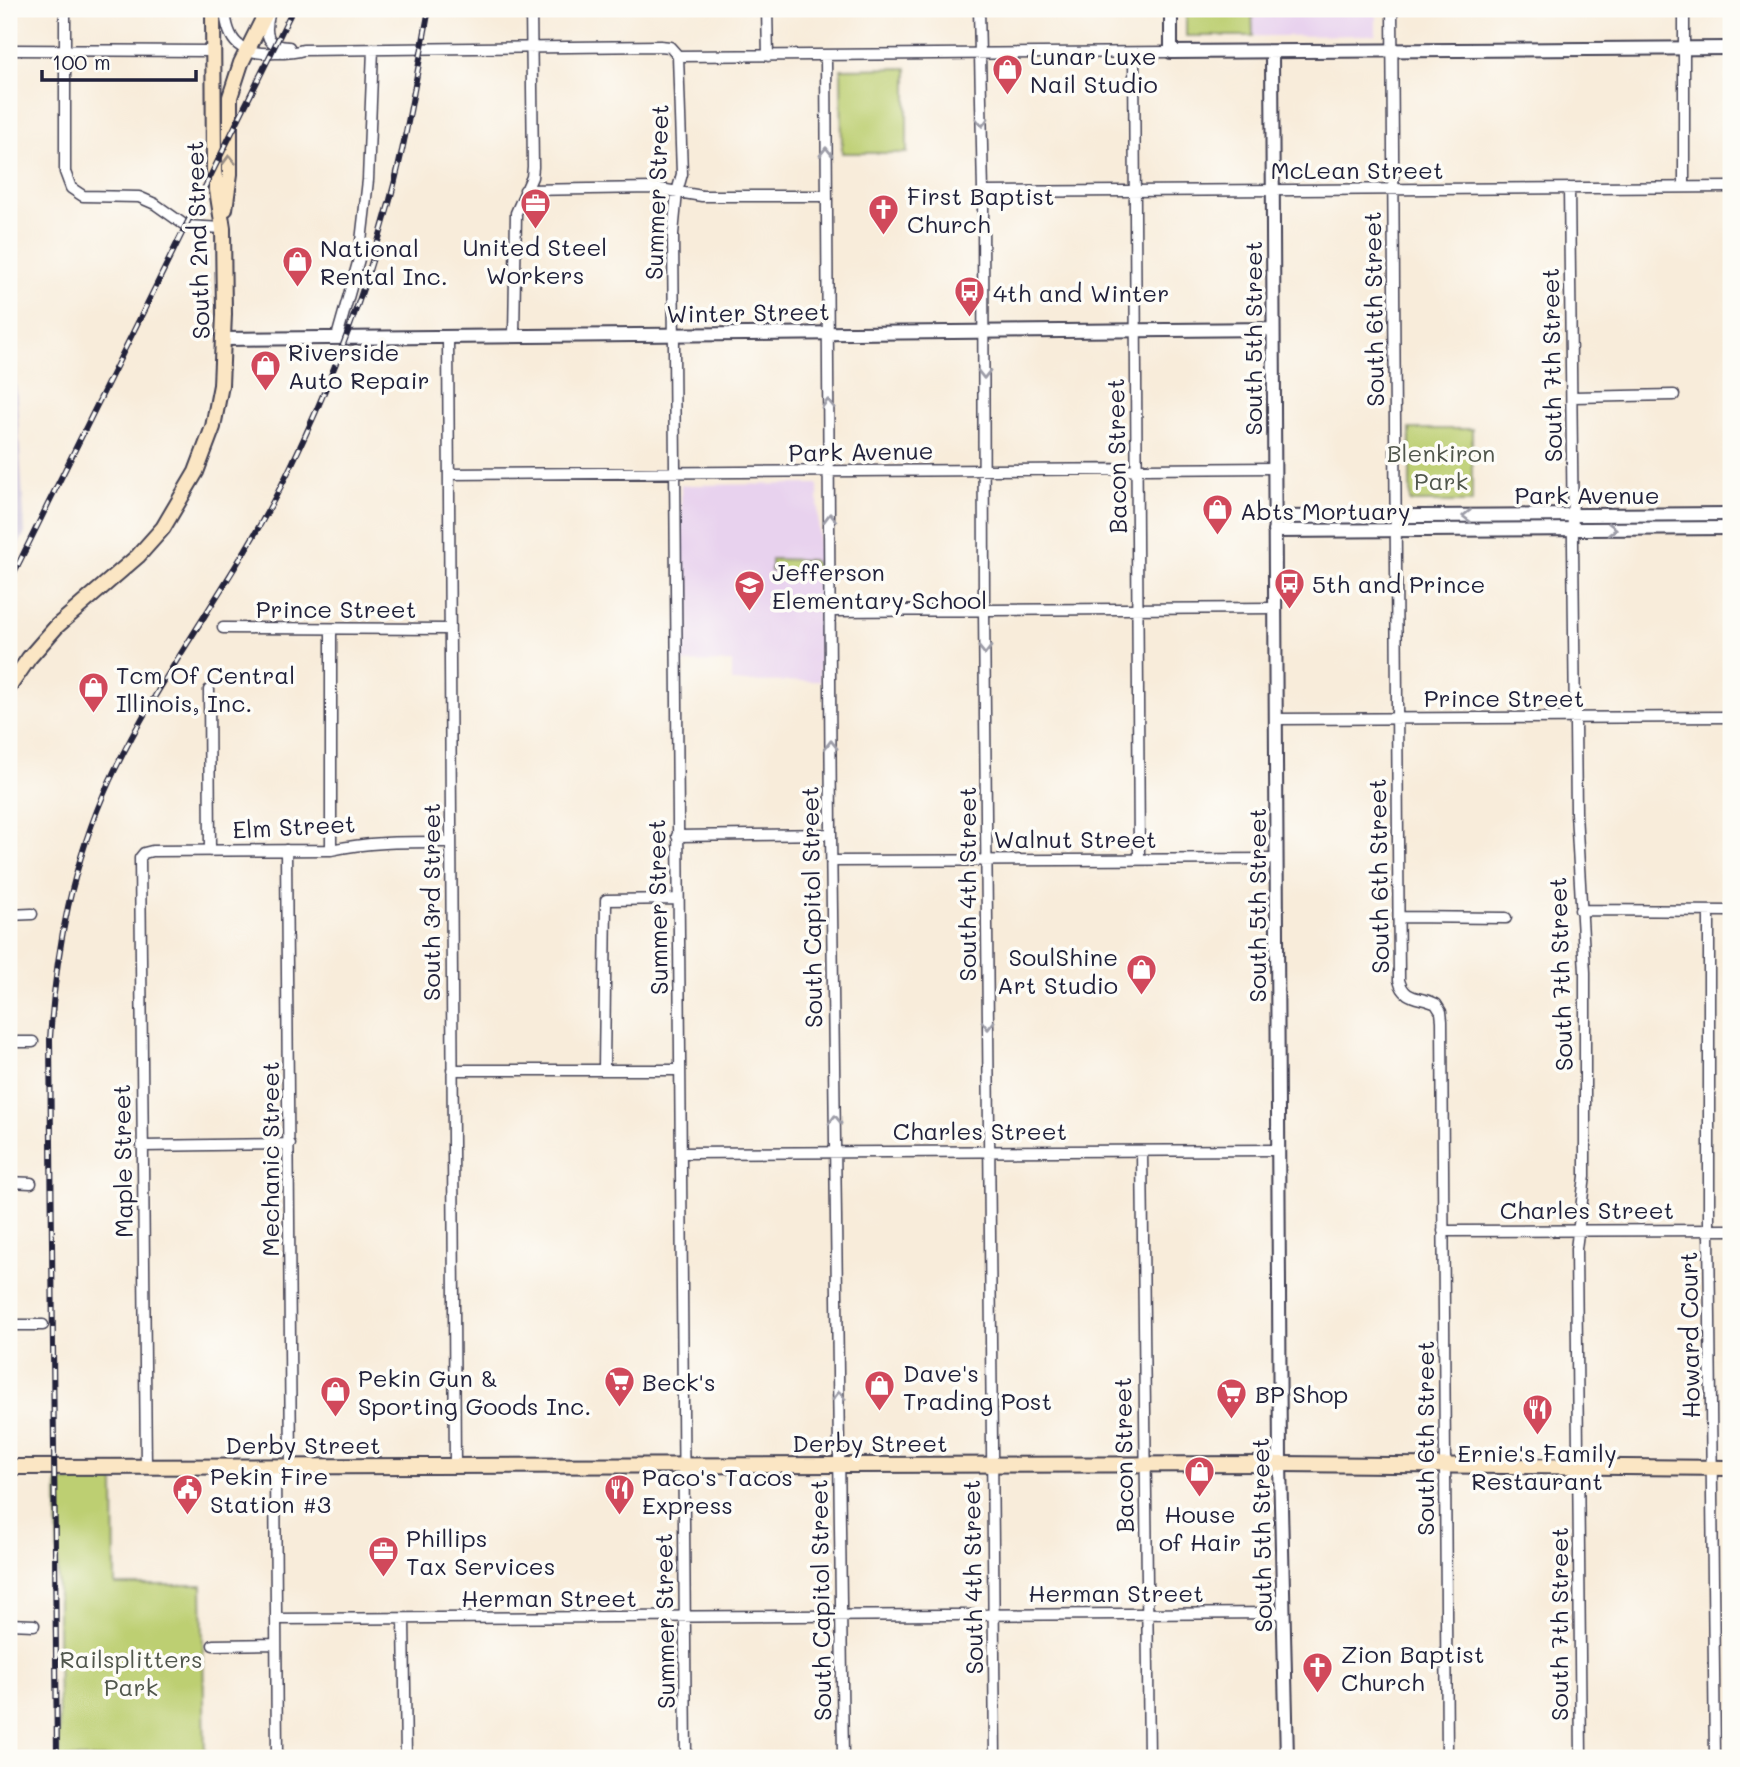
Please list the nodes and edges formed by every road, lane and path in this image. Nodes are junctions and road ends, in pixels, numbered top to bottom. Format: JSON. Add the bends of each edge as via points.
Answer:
{"nodes":[{"id":1,"x":65,"y":9,"type":"edge"},
{"id":2,"x":213,"y":9,"type":"edge"},
{"id":3,"x":225,"y":9,"type":"edge"},
{"id":4,"x":270,"y":9,"type":"edge"},
{"id":5,"x":531,"y":9,"type":"edge"},
{"id":6,"x":767,"y":9,"type":"edge"},
{"id":7,"x":979,"y":9,"type":"edge"},
{"id":8,"x":1171,"y":9,"type":"edge"},
{"id":9,"x":1392,"y":9,"type":"edge"},
{"id":10,"x":1684,"y":9,"type":"edge"},
{"id":11,"x":531,"y":48,"type":"junction"},
{"id":12,"x":1684,"y":48,"type":"junction"},
{"id":13,"x":1731,"y":48,"type":"edge"},
{"id":14,"x":373,"y":49,"type":"junction"},
{"id":15,"x":247,"y":50,"type":"junction"},
{"id":16,"x":303,"y":50,"type":"junction"},
{"id":17,"x":9,"y":51,"type":"edge"},
{"id":18,"x":65,"y":51,"type":"junction"},
{"id":19,"x":213,"y":51,"type":"junction"},
{"id":20,"x":1392,"y":51,"type":"junction"},
{"id":21,"x":1171,"y":52,"type":"junction"},
{"id":22,"x":1272,"y":52,"type":"junction"},
{"id":23,"x":981,"y":53,"type":"junction"},
{"id":24,"x":1134,"y":53,"type":"junction"},
{"id":25,"x":678,"y":56,"type":"junction"},
{"id":26,"x":768,"y":56,"type":"junction"},
{"id":27,"x":826,"y":56,"type":"junction"},
{"id":28,"x":1684,"y":187,"type":"junction"},
{"id":29,"x":1731,"y":187,"type":"edge"},
{"id":30,"x":1569,"y":188,"type":"junction"},
{"id":31,"x":525,"y":190,"type":"junction"},
{"id":32,"x":1272,"y":190,"type":"junction"},
{"id":33,"x":1393,"y":190,"type":"junction"},
{"id":34,"x":1135,"y":191,"type":"junction"},
{"id":35,"x":677,"y":192,"type":"junction"},
{"id":36,"x":984,"y":192,"type":"junction"},
{"id":37,"x":827,"y":196,"type":"junction"},
{"id":38,"x":223,"y":228,"type":"junction"},
{"id":39,"x":1273,"y":329,"type":"junction"},
{"id":40,"x":984,"y":330,"type":"junction"},
{"id":41,"x":1136,"y":330,"type":"junction"},
{"id":42,"x":827,"y":332,"type":"junction"},
{"id":43,"x":673,"y":334,"type":"junction"},
{"id":44,"x":447,"y":336,"type":"junction"},
{"id":45,"x":514,"y":336,"type":"junction"},
{"id":46,"x":337,"y":337,"type":"junction"},
{"id":47,"x":224,"y":339,"type":"junction"},
{"id":48,"x":1674,"y":395,"type":"dead end"},
{"id":49,"x":1573,"y":397,"type":"junction"},
{"id":50,"x":1274,"y":468,"type":"junction"},
{"id":51,"x":1137,"y":469,"type":"junction"},
{"id":52,"x":983,"y":471,"type":"junction"},
{"id":53,"x":830,"y":472,"type":"junction"},
{"id":54,"x":449,"y":474,"type":"junction"},
{"id":55,"x":675,"y":474,"type":"junction"},
{"id":56,"x":1731,"y":514,"type":"edge"},
{"id":57,"x":1396,"y":516,"type":"junction"},
{"id":58,"x":1574,"y":516,"type":"junction"},
{"id":59,"x":1274,"y":524,"type":"junction"},
{"id":60,"x":1731,"y":528,"type":"edge"},
{"id":61,"x":1574,"y":529,"type":"junction"},
{"id":62,"x":1396,"y":530,"type":"junction"},
{"id":63,"x":1275,"y":608,"type":"junction"},
{"id":64,"x":984,"y":609,"type":"junction"},
{"id":65,"x":1139,"y":609,"type":"junction"},
{"id":66,"x":831,"y":611,"type":"junction"},
{"id":67,"x":223,"y":628,"type":"dead end"},
{"id":68,"x":449,"y":629,"type":"junction"},
{"id":69,"x":331,"y":630,"type":"junction"},
{"id":70,"x":9,"y":687,"type":"edge"},
{"id":71,"x":209,"y":690,"type":"dead end"},
{"id":72,"x":1575,"y":717,"type":"junction"},
{"id":73,"x":1731,"y":717,"type":"edge"},
{"id":74,"x":1276,"y":719,"type":"junction"},
{"id":75,"x":1398,"y":719,"type":"junction"},
{"id":76,"x":831,"y":834,"type":"junction"},
{"id":77,"x":677,"y":836,"type":"junction"},
{"id":78,"x":450,"y":842,"type":"junction"},
{"id":79,"x":210,"y":850,"type":"junction"},
{"id":80,"x":286,"y":850,"type":"junction"},
{"id":81,"x":331,"y":850,"type":"junction"},
{"id":82,"x":142,"y":855,"type":"joint"},
{"id":83,"x":1139,"y":858,"type":"junction"},
{"id":84,"x":987,"y":859,"type":"junction"},
{"id":85,"x":1277,"y":859,"type":"junction"},
{"id":86,"x":831,"y":861,"type":"junction"},
{"id":87,"x":678,"y":899,"type":"junction"},
{"id":88,"x":1580,"y":910,"type":"junction"},
{"id":89,"x":1709,"y":911,"type":"junction"},
{"id":90,"x":1731,"y":911,"type":"edge"},
{"id":91,"x":32,"y":914,"type":"dead end"},
{"id":92,"x":9,"y":915,"type":"edge"},
{"id":93,"x":1400,"y":917,"type":"junction"},
{"id":94,"x":1506,"y":918,"type":"dead end"},
{"id":95,"x":9,"y":1042,"type":"edge"},
{"id":96,"x":33,"y":1042,"type":"dead end"},
{"id":97,"x":604,"y":1069,"type":"junction"},
{"id":98,"x":452,"y":1070,"type":"junction"},
{"id":99,"x":680,"y":1070,"type":"junction"},
{"id":100,"x":290,"y":1144,"type":"junction"},
{"id":101,"x":142,"y":1146,"type":"junction"},
{"id":102,"x":1279,"y":1150,"type":"junction"},
{"id":103,"x":835,"y":1151,"type":"junction"},
{"id":104,"x":988,"y":1151,"type":"junction"},
{"id":105,"x":1142,"y":1151,"type":"junction"},
{"id":106,"x":681,"y":1153,"type":"junction"},
{"id":107,"x":9,"y":1182,"type":"edge"},
{"id":108,"x":31,"y":1182,"type":"dead end"},
{"id":109,"x":1578,"y":1230,"type":"junction"},
{"id":110,"x":1709,"y":1230,"type":"junction"},
{"id":111,"x":1731,"y":1230,"type":"edge"},
{"id":112,"x":1443,"y":1231,"type":"junction"},
{"id":113,"x":9,"y":1325,"type":"edge"},
{"id":114,"x":43,"y":1325,"type":"dead end"},
{"id":115,"x":1144,"y":1464,"type":"junction"},
{"id":116,"x":1280,"y":1464,"type":"junction"},
{"id":117,"x":1445,"y":1464,"type":"junction"},
{"id":118,"x":840,"y":1465,"type":"junction"},
{"id":119,"x":991,"y":1465,"type":"junction"},
{"id":120,"x":683,"y":1466,"type":"junction"},
{"id":121,"x":1578,"y":1466,"type":"junction"},
{"id":122,"x":9,"y":1467,"type":"edge"},
{"id":123,"x":146,"y":1467,"type":"junction"},
{"id":124,"x":275,"y":1467,"type":"junction"},
{"id":125,"x":291,"y":1467,"type":"junction"},
{"id":126,"x":455,"y":1468,"type":"junction"},
{"id":127,"x":1711,"y":1468,"type":"junction"},
{"id":128,"x":1731,"y":1468,"type":"edge"},
{"id":129,"x":995,"y":1613,"type":"junction"},
{"id":130,"x":1283,"y":1613,"type":"junction"},
{"id":131,"x":1146,"y":1614,"type":"junction"},
{"id":132,"x":841,"y":1615,"type":"junction"},
{"id":133,"x":686,"y":1617,"type":"junction"},
{"id":134,"x":276,"y":1619,"type":"junction"},
{"id":135,"x":404,"y":1619,"type":"junction"},
{"id":136,"x":9,"y":1625,"type":"edge"},
{"id":137,"x":34,"y":1625,"type":"dead end"},
{"id":138,"x":275,"y":1644,"type":"junction"},
{"id":139,"x":213,"y":1645,"type":"dead end"},
{"id":140,"x":277,"y":1758,"type":"edge"},
{"id":141,"x":406,"y":1758,"type":"edge"},
{"id":142,"x":686,"y":1758,"type":"edge"},
{"id":143,"x":843,"y":1758,"type":"edge"},
{"id":144,"x":995,"y":1758,"type":"edge"},
{"id":145,"x":1149,"y":1758,"type":"edge"},
{"id":146,"x":1287,"y":1758,"type":"edge"},
{"id":147,"x":1447,"y":1758,"type":"edge"},
{"id":148,"x":1581,"y":1758,"type":"edge"},
{"id":149,"x":1715,"y":1758,"type":"edge"}],
"edges":[{"from":1,"to":18,"type":"street"},
{"from":2,"to":19,"type":"main road","name":"South 2nd Street"},
{"from":3,"to":15,"type":"street","via":[[229,34]]},
{"from":4,"to":15,"type":"main road"},
{"from":4,"to":16,"type":"street","via":[[270,42]]},
{"from":5,"to":11,"type":"street"},
{"from":6,"to":26,"type":"street"},
{"from":7,"to":23,"type":"street","name":"South 4th Street"},
{"from":8,"to":21,"type":"street"},
{"from":9,"to":20,"type":"street","name":"South 6th Street"},
{"from":10,"to":12,"type":"street"},
{"from":11,"to":14,"type":"street"},
{"from":11,"to":25,"type":"street","via":[[660,46],[670,47]]},
{"from":11,"to":31,"type":"street","via":[[533,167]]},
{"from":12,"to":13,"type":"street"},
{"from":12,"to":20,"type":"street"},
{"from":12,"to":28,"type":"street"},
{"from":14,"to":16,"type":"street"},
{"from":14,"to":46,"type":"street","via":[[368,180],[359,258]]},
{"from":15,"to":16,"type":"street"},
{"from":38,"to":15,"type":"main road","one_way":true,"via":[[230,174],[229,105]]},
{"from":17,"to":18,"type":"street"},
{"from":18,"to":19,"type":"street"},
{"from":18,"to":38,"type":"street","via":[[65,172],[71,188],[87,196],[139,197],[186,226]]},
{"from":19,"to":38,"type":"main road","name":"South 2nd Street","via":[[214,171]]},
{"from":20,"to":22,"type":"street"},
{"from":20,"to":33,"type":"street","name":"South 6th Street"},
{"from":21,"to":22,"type":"street"},
{"from":21,"to":24,"type":"street"},
{"from":22,"to":32,"type":"street","name":"South 5th Street"},
{"from":23,"to":24,"type":"street"},
{"from":23,"to":27,"type":"street"},
{"from":23,"to":36,"type":"street","name":"South 4th Street","one_way":true},
{"from":24,"to":34,"type":"street","name":"Bacon Street"},
{"from":25,"to":26,"type":"street"},
{"from":25,"to":35,"type":"street","name":"Summer Street","via":[[682,174]]},
{"from":26,"to":27,"type":"street"},
{"from":37,"to":27,"type":"street","name":"South Capitol Street","one_way":true},
{"from":28,"to":29,"type":"street","name":"McLean Street"},
{"from":28,"to":30,"type":"street","name":"McLean Street"},
{"from":30,"to":33,"type":"street","name":"McLean Street"},
{"from":30,"to":49,"type":"street","name":"South 7th Street"},
{"from":31,"to":35,"type":"street","via":[[654,188]]},
{"from":31,"to":45,"type":"street","via":[[515,220]]},
{"from":32,"to":33,"type":"street","name":"McLean Street"},
{"from":32,"to":34,"type":"street","name":"McLean Street"},
{"from":32,"to":39,"type":"street","name":"South 5th Street"},
{"from":33,"to":57,"type":"street","name":"South 6th Street"},
{"from":34,"to":36,"type":"street","name":"McLean Street"},
{"from":34,"to":41,"type":"street","name":"Bacon Street"},
{"from":35,"to":37,"type":"street"},
{"from":35,"to":43,"type":"street","name":"Summer Street"},
{"from":36,"to":40,"type":"street","name":"South 4th Street"},
{"from":37,"to":42,"type":"street","name":"South Capitol Street"},
{"from":38,"to":47,"type":"main road","name":"South 2nd Street"},
{"from":39,"to":41,"type":"street","name":"Winter Street"},
{"from":39,"to":50,"type":"street","name":"South 5th Street"},
{"from":40,"to":41,"type":"street","name":"Winter Street"},
{"from":40,"to":42,"type":"street","name":"Winter Street"},
{"from":40,"to":52,"type":"street","name":"South 4th Street","one_way":true},
{"from":41,"to":51,"type":"street","name":"Bacon Street"},
{"from":42,"to":43,"type":"street","name":"Winter Street"},
{"from":53,"to":42,"type":"street","name":"South Capitol Street","one_way":true},
{"from":43,"to":45,"type":"street","name":"Winter Street"},
{"from":43,"to":55,"type":"street","name":"Summer Street"},
{"from":44,"to":45,"type":"street","name":"Winter Street"},
{"from":44,"to":46,"type":"street","name":"Winter Street"},
{"from":44,"to":54,"type":"street","name":"South 3rd Street"},
{"from":46,"to":47,"type":"street","name":"Winter Street"},
{"from":47,"to":70,"type":"main road","name":"South 2nd Street","via":[[214,427],[196,472],[168,521],[138,556],[57,626]]},
{"from":48,"to":49,"type":"street"},
{"from":49,"to":58,"type":"street","name":"South 7th Street"},
{"from":50,"to":51,"type":"street","name":"Park Avenue"},
{"from":50,"to":59,"type":"street","name":"South 5th Street"},
{"from":51,"to":52,"type":"street","name":"Park Avenue"},
{"from":51,"to":65,"type":"street","name":"Bacon Street"},
{"from":52,"to":53,"type":"street","name":"Park Avenue"},
{"from":52,"to":64,"type":"street","name":"South 4th Street"},
{"from":53,"to":55,"type":"street","name":"Park Avenue"},
{"from":66,"to":53,"type":"street","name":"South Capitol Street","one_way":true},
{"from":54,"to":55,"type":"street","name":"Park Avenue"},
{"from":54,"to":68,"type":"street","name":"South 3rd Street"},
{"from":55,"to":77,"type":"street","name":"Summer Street"},
{"from":56,"to":58,"type":"street","name":"Park Avenue"},
{"from":58,"to":57,"type":"street","name":"Park Avenue","one_way":true},
{"from":57,"to":59,"type":"street","name":"Park Avenue"},
{"from":57,"to":62,"type":"street","name":"South 6th Street"},
{"from":58,"to":61,"type":"street","name":"South 7th Street"},
{"from":59,"to":62,"type":"street","name":"Park Avenue"},
{"from":59,"to":63,"type":"street","name":"South 5th Street"},
{"from":61,"to":60,"type":"street","name":"Park Avenue","one_way":true},
{"from":61,"to":62,"type":"street","name":"Park Avenue"},
{"from":61,"to":72,"type":"street","name":"South 7th Street"},
{"from":62,"to":75,"type":"street","name":"South 6th Street"},
{"from":63,"to":65,"type":"street"},
{"from":63,"to":74,"type":"street","name":"South 5th Street"},
{"from":64,"to":65,"type":"street"},
{"from":64,"to":66,"type":"street"},
{"from":64,"to":84,"type":"street","name":"South 4th Street","one_way":true},
{"from":65,"to":83,"type":"street","name":"Bacon Street"},
{"from":76,"to":66,"type":"street","name":"South Capitol Street","one_way":true},
{"from":67,"to":69,"type":"street","name":"Prince Street"},
{"from":68,"to":69,"type":"street","name":"Prince Street"},
{"from":68,"to":78,"type":"street","name":"South 3rd Street"},
{"from":69,"to":81,"type":"street"},
{"from":71,"to":79,"type":"street"},
{"from":72,"to":73,"type":"street","name":"Prince Street"},
{"from":72,"to":75,"type":"street","name":"Prince Street"},
{"from":72,"to":88,"type":"street","name":"South 7th Street"},
{"from":74,"to":75,"type":"street","name":"Prince Street"},
{"from":74,"to":85,"type":"street","name":"South 5th Street"},
{"from":75,"to":93,"type":"street","name":"South 6th Street"},
{"from":76,"to":77,"type":"street"},
{"from":76,"to":86,"type":"street","name":"South Capitol Street"},
{"from":77,"to":87,"type":"street","name":"Summer Street"},
{"from":78,"to":81,"type":"street","name":"Elm Street","via":[[356,844]]},
{"from":78,"to":98,"type":"street","name":"South 3rd Street"},
{"from":79,"to":80,"type":"street","name":"Elm Street"},
{"from":79,"to":82,"type":"street","name":"Elm Street"},
{"from":80,"to":81,"type":"street","name":"Elm Street"},
{"from":80,"to":100,"type":"street","name":"Mechanic Street"},
{"from":82,"to":101,"type":"street","name":"Maple Street"},
{"from":83,"to":84,"type":"street","name":"Walnut Street"},
{"from":83,"to":85,"type":"street","name":"Walnut Street"},
{"from":84,"to":86,"type":"street","name":"Walnut Street"},
{"from":84,"to":104,"type":"street","name":"South 4th Street","one_way":true},
{"from":85,"to":102,"type":"street","name":"South 5th Street"},
{"from":103,"to":86,"type":"street","name":"South Capitol Street","one_way":true},
{"from":87,"to":97,"type":"street","via":[[606,900]]},
{"from":87,"to":99,"type":"street","name":"Summer Street"},
{"from":88,"to":89,"type":"street"},
{"from":88,"to":109,"type":"street","name":"South 7th Street","via":[[1585,972],[1585,1176]]},
{"from":89,"to":90,"type":"street"},
{"from":89,"to":110,"type":"street","name":"Howard Court"},
{"from":91,"to":92,"type":"street"},
{"from":93,"to":94,"type":"street"},
{"from":93,"to":112,"type":"street","name":"South 6th Street","via":[[1402,989],[1410,997],[1433,1002],[1441,1012]]},
{"from":95,"to":96,"type":"street"},
{"from":97,"to":98,"type":"street"},
{"from":97,"to":99,"type":"street"},
{"from":98,"to":126,"type":"street","name":"South 3rd Street"},
{"from":99,"to":106,"type":"street","name":"Summer Street"},
{"from":100,"to":101,"type":"street"},
{"from":100,"to":125,"type":"street","name":"Mechanic Street"},
{"from":101,"to":123,"type":"street","name":"Maple Street"},
{"from":102,"to":105,"type":"street","name":"Charles Street"},
{"from":102,"to":116,"type":"street","name":"South 5th Street"},
{"from":103,"to":104,"type":"street","name":"Charles Street"},
{"from":103,"to":106,"type":"street","name":"Charles Street"},
{"from":118,"to":103,"type":"street","name":"South Capitol Street","one_way":true},
{"from":104,"to":105,"type":"street","name":"Charles Street"},
{"from":104,"to":119,"type":"street","name":"South 4th Street"},
{"from":105,"to":115,"type":"street","name":"Bacon Street"},
{"from":106,"to":120,"type":"street","name":"Summer Street"},
{"from":107,"to":108,"type":"street"},
{"from":109,"to":110,"type":"street","name":"Charles Street"},
{"from":109,"to":112,"type":"street","name":"Charles Street"},
{"from":109,"to":121,"type":"street","name":"South 7th Street"},
{"from":110,"to":111,"type":"street","name":"Charles Street"},
{"from":110,"to":127,"type":"street","name":"Howard Court"},
{"from":112,"to":117,"type":"street","name":"South 6th Street"},
{"from":113,"to":114,"type":"street"},
{"from":115,"to":116,"type":"main road","name":"Derby Street"},
{"from":115,"to":119,"type":"main road","name":"Derby Street"},
{"from":115,"to":131,"type":"street","name":"Bacon Street"},
{"from":116,"to":117,"type":"main road","name":"Derby Street"},
{"from":116,"to":130,"type":"street","name":"South 5th Street"},
{"from":117,"to":121,"type":"main road","name":"Derby Street"},
{"from":117,"to":147,"type":"street","name":"South 6th Street"},
{"from":118,"to":119,"type":"main road","name":"Derby Street"},
{"from":118,"to":120,"type":"main road","name":"Derby Street"},
{"from":118,"to":132,"type":"street","name":"South Capitol Street"},
{"from":119,"to":129,"type":"street","name":"South 4th Street"},
{"from":120,"to":126,"type":"main road","name":"Derby Street"},
{"from":120,"to":133,"type":"street","name":"Summer Street"},
{"from":121,"to":127,"type":"main road","name":"Derby Street"},
{"from":121,"to":148,"type":"street","name":"South 7th Street"},
{"from":122,"to":123,"type":"main road","name":"Derby Street"},
{"from":123,"to":124,"type":"main road","name":"Derby Street"},
{"from":124,"to":125,"type":"main road","name":"Derby Street"},
{"from":124,"to":134,"type":"street"},
{"from":125,"to":126,"type":"main road","name":"Derby Street"},
{"from":127,"to":128,"type":"main road","name":"Derby Street"},
{"from":127,"to":149,"type":"street","name":"Howard Court"},
{"from":129,"to":131,"type":"street","name":"Herman Street"},
{"from":129,"to":132,"type":"street","name":"Herman Street"},
{"from":129,"to":144,"type":"street","name":"South 4th Street"},
{"from":130,"to":131,"type":"street","name":"Herman Street"},
{"from":130,"to":146,"type":"street","name":"South 5th Street"},
{"from":131,"to":145,"type":"street","name":"Bacon Street"},
{"from":132,"to":133,"type":"street","name":"Herman Street"},
{"from":132,"to":143,"type":"street","name":"South Capitol Street"},
{"from":133,"to":135,"type":"street","name":"Herman Street"},
{"from":133,"to":142,"type":"street","name":"Summer Street"},
{"from":134,"to":135,"type":"street","name":"Herman Street"},
{"from":134,"to":138,"type":"street"},
{"from":135,"to":141,"type":"street"},
{"from":136,"to":137,"type":"street"},
{"from":138,"to":139,"type":"street"},
{"from":138,"to":140,"type":"street"}]}
